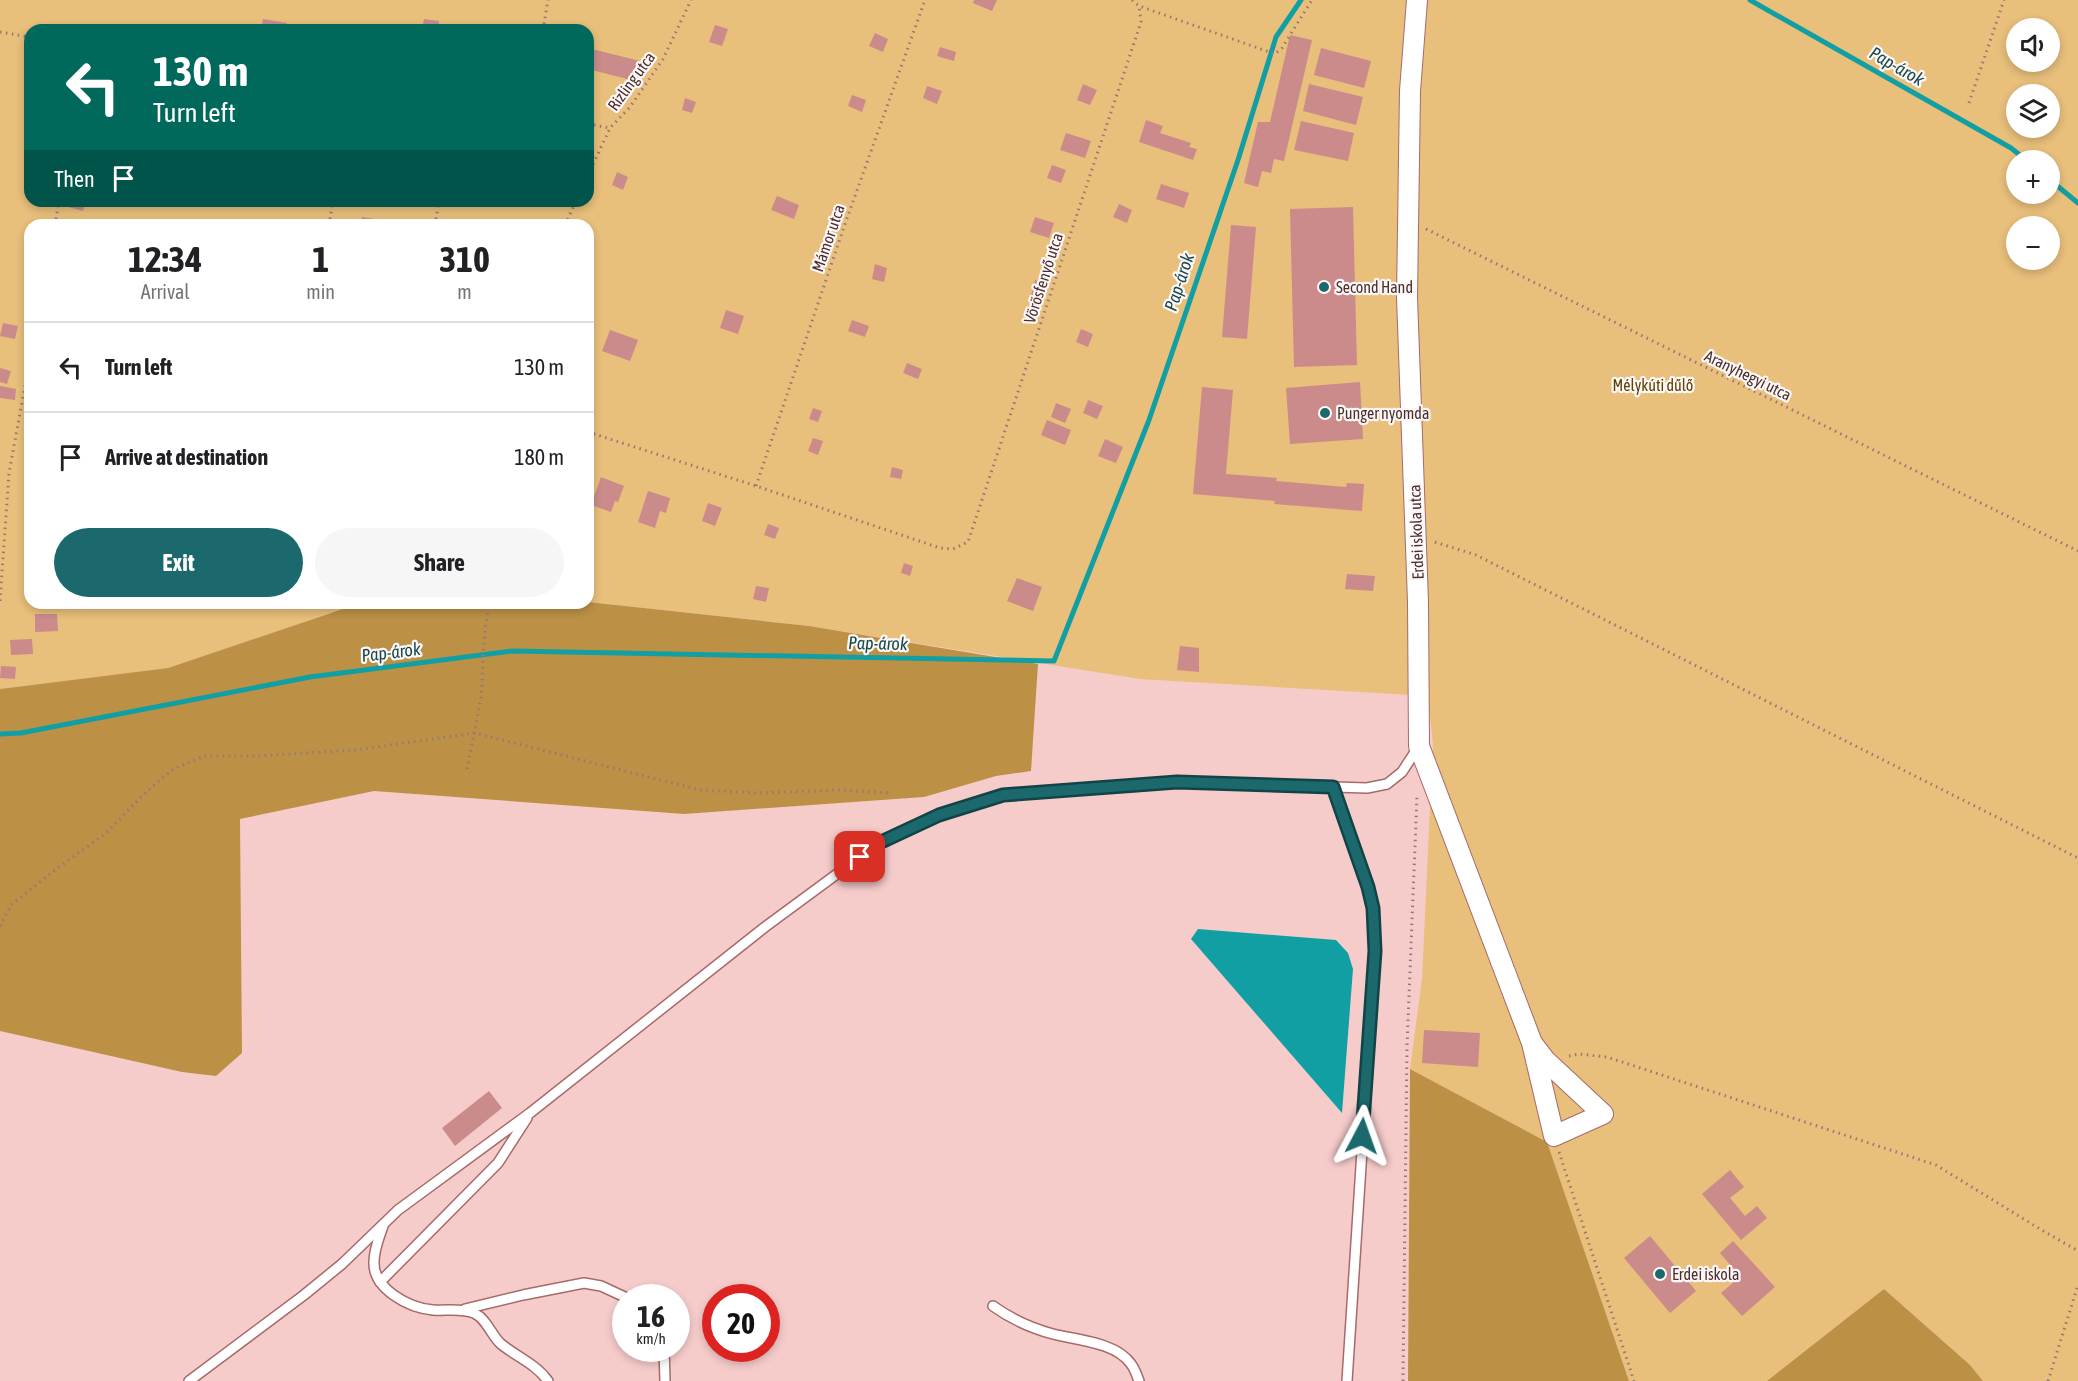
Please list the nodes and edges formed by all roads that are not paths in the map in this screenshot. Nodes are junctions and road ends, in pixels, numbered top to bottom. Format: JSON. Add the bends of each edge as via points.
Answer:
{"nodes":[{"id":1,"x":1417,"y":0,"type":"edge"},
{"id":2,"x":1419,"y":746,"type":"junction"},
{"id":3,"x":1333,"y":787,"type":"junction"},
{"id":4,"x":1532,"y":1043,"type":"junction"},
{"id":5,"x":530,"y":1113,"type":"junction"},
{"id":6,"x":384,"y":1224,"type":"junction"},
{"id":7,"x":380,"y":1282,"type":"junction"},
{"id":8,"x":612,"y":1291,"type":"edge"},
{"id":9,"x":993,"y":1306,"type":"dead end"},
{"id":10,"x":462,"y":1310,"type":"junction"},
{"id":11,"x":665,"y":1362,"type":"edge"},
{"id":12,"x":189,"y":1381,"type":"edge"},
{"id":13,"x":548,"y":1381,"type":"edge"},
{"id":14,"x":666,"y":1381,"type":"edge"},
{"id":15,"x":1139,"y":1381,"type":"edge"},
{"id":16,"x":1347,"y":1381,"type":"edge"}],
"edges":[{"from":1,"to":2,"type":"street","name":"Erdei iskola utca","via":[[1410,91],[1407,297]]},
{"from":2,"to":3,"type":"lane","via":[[1402,771],[1386,784]]},
{"from":2,"to":4,"type":"street","name":"Erdei iskola utca"},
{"from":3,"to":5,"type":"lane","via":[[1177,782],[1003,795],[939,815],[879,843],[765,927]]},
{"from":3,"to":16,"type":"lane","via":[[1368,887],[1375,951]]},
{"from":4,"to":4,"type":"street","name":"Erdei iskola utca","via":[[1554,1136],[1603,1114],[1545,1060]]},
{"from":5,"to":6,"type":"lane"},
{"from":5,"to":7,"type":"lane","via":[[498,1163]]},
{"from":6,"to":7,"type":"lane","via":[[373,1264]]},
{"from":6,"to":12,"type":"lane","via":[[304,1295]]},
{"from":7,"to":10,"type":"lane","via":[[409,1304],[431,1310]]},
{"from":8,"to":10,"type":"lane","via":[[584,1283]]},
{"from":9,"to":15,"type":"lane","via":[[1009,1318],[1114,1350],[1131,1362]]},
{"from":10,"to":13,"type":"lane","via":[[476,1314],[501,1344],[532,1364]]},
{"from":11,"to":14,"type":"lane"}]}
